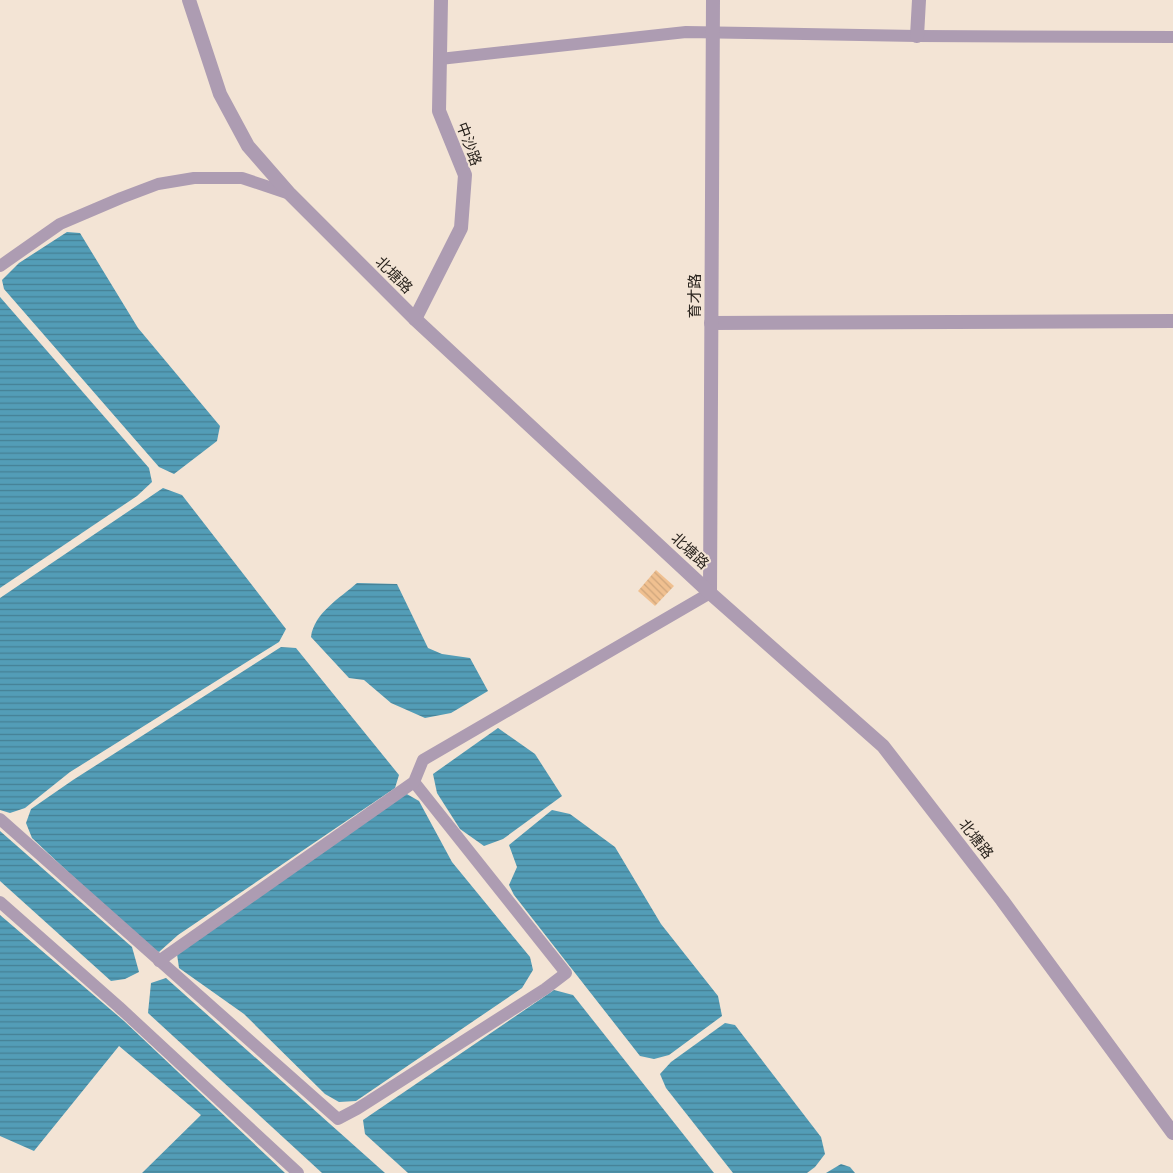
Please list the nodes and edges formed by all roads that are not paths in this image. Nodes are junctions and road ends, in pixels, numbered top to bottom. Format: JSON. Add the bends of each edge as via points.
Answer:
{"nodes":[{"id":1,"x":189,"y":0,"type":"edge"},
{"id":2,"x":441,"y":0,"type":"edge"},
{"id":3,"x":713,"y":0,"type":"edge"},
{"id":4,"x":918,"y":0,"type":"edge"},
{"id":5,"x":713,"y":33,"type":"junction"},
{"id":6,"x":917,"y":36,"type":"junction"},
{"id":7,"x":1173,"y":37,"type":"edge"},
{"id":8,"x":440,"y":59,"type":"junction"},
{"id":9,"x":290,"y":194,"type":"junction"},
{"id":10,"x":0,"y":266,"type":"edge"},
{"id":11,"x":415,"y":319,"type":"junction"},
{"id":12,"x":1173,"y":321,"type":"edge"},
{"id":13,"x":711,"y":323,"type":"junction"},
{"id":14,"x":710,"y":592,"type":"junction"},
{"id":15,"x":414,"y":782,"type":"junction"},
{"id":16,"x":0,"y":819,"type":"edge"},
{"id":17,"x":0,"y":902,"type":"edge"},
{"id":18,"x":159,"y":961,"type":"junction"},
{"id":19,"x":1173,"y":1133,"type":"edge"},
{"id":20,"x":298,"y":1173,"type":"edge"}],
"edges":[{"from":1,"to":9,"type":"street","name":"北塘路","via":[[220,94],[248,146]]},
{"from":2,"to":8,"type":"street","name":"中沙路"},
{"from":3,"to":5,"type":"street","name":"育才路"},
{"from":4,"to":6,"type":"street"},
{"from":5,"to":6,"type":"lane"},
{"from":5,"to":8,"type":"lane","via":[[686,32]]},
{"from":5,"to":13,"type":"street","name":"育才路"},
{"from":6,"to":7,"type":"lane"},
{"from":8,"to":11,"type":"street","name":"中沙路","via":[[439,111],[465,175],[461,228]]},
{"from":9,"to":10,"type":"lane","via":[[242,178],[194,178],[158,184],[60,224]]},
{"from":9,"to":11,"type":"street","name":"北塘路"},
{"from":11,"to":14,"type":"street","name":"北塘路"},
{"from":12,"to":13,"type":"street"},
{"from":13,"to":14,"type":"street","name":"育才路"},
{"from":14,"to":15,"type":"lane","via":[[423,760]]},
{"from":14,"to":19,"type":"street","name":"北塘路","via":[[883,746],[1002,900]]},
{"from":15,"to":18,"type":"lane"},
{"from":15,"to":18,"type":"lane","via":[[566,973],[545,989],[338,1119]]},
{"from":16,"to":18,"type":"lane"},
{"from":17,"to":20,"type":"lane"}]}
